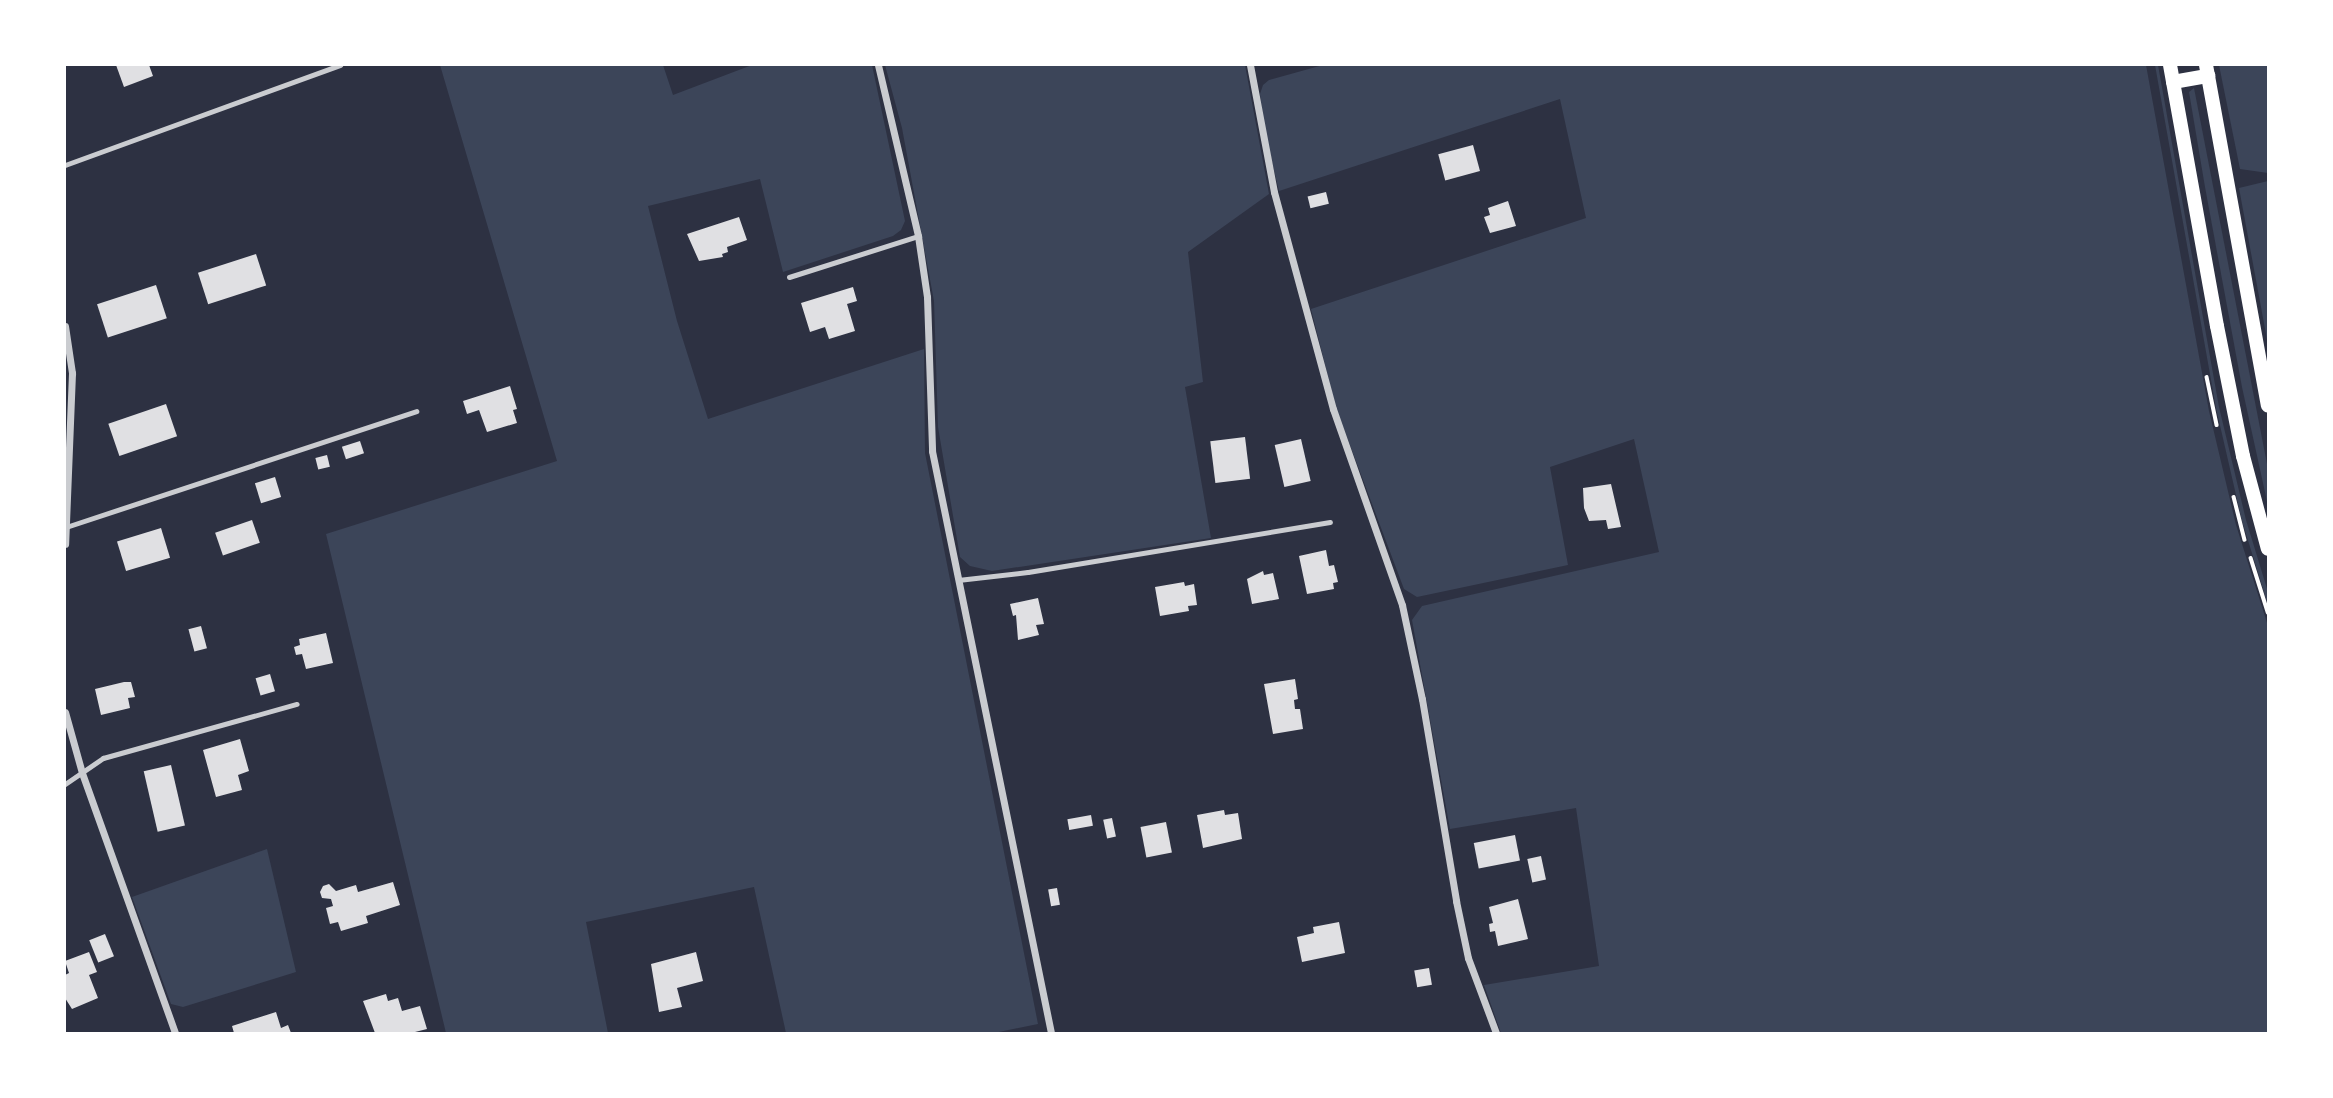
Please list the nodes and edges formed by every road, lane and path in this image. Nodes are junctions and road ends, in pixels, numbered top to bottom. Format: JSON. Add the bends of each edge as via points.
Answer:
{"nodes":[{"id":1,"x":340,"y":65,"type":"edge"},
{"id":2,"x":878,"y":65,"type":"edge"},
{"id":3,"x":1251,"y":65,"type":"edge"},
{"id":4,"x":2170,"y":65,"type":"edge"},
{"id":5,"x":2207,"y":70,"type":"edge"},
{"id":6,"x":2173,"y":82,"type":"junction"},
{"id":7,"x":65,"y":165,"type":"edge"},
{"id":8,"x":918,"y":236,"type":"junction"},
{"id":9,"x":789,"y":277,"type":"dead end"},
{"id":10,"x":65,"y":326,"type":"edge"},
{"id":11,"x":2268,"y":405,"type":"edge"},
{"id":12,"x":416,"y":411,"type":"dead end"},
{"id":13,"x":68,"y":450,"type":"edge"},
{"id":14,"x":1330,"y":522,"type":"dead end"},
{"id":15,"x":66,"y":527,"type":"edge"},
{"id":16,"x":65,"y":544,"type":"edge"},
{"id":17,"x":2268,"y":548,"type":"edge"},
{"id":18,"x":958,"y":580,"type":"junction"},
{"id":19,"x":297,"y":704,"type":"dead end"},
{"id":20,"x":65,"y":712,"type":"edge"},
{"id":21,"x":82,"y":773,"type":"junction"},
{"id":22,"x":65,"y":785,"type":"edge"},
{"id":23,"x":175,"y":1033,"type":"edge"},
{"id":24,"x":1051,"y":1033,"type":"edge"},
{"id":25,"x":1496,"y":1033,"type":"edge"}],
"edges":[{"from":1,"to":7,"type":"lane"},
{"from":2,"to":8,"type":"street"},
{"from":3,"to":25,"type":"street","via":[[1273,192],[1333,409],[1402,605],[1468,958]]},
{"from":4,"to":6,"type":"main road"},
{"from":5,"to":6,"type":"main road"},
{"from":5,"to":11,"type":"main road"},
{"from":6,"to":17,"type":"main road","via":[[2243,456]]},
{"from":8,"to":9,"type":"lane"},
{"from":8,"to":18,"type":"street","via":[[931,350],[933,451]]},
{"from":10,"to":13,"type":"street","via":[[72,373]]},
{"from":12,"to":15,"type":"lane"},
{"from":13,"to":15,"type":"street"},
{"from":14,"to":18,"type":"lane"},
{"from":15,"to":16,"type":"street"},
{"from":18,"to":24,"type":"street"},
{"from":19,"to":21,"type":"lane","via":[[103,758]]},
{"from":20,"to":21,"type":"street"},
{"from":21,"to":22,"type":"lane"},
{"from":21,"to":23,"type":"street"}]}
